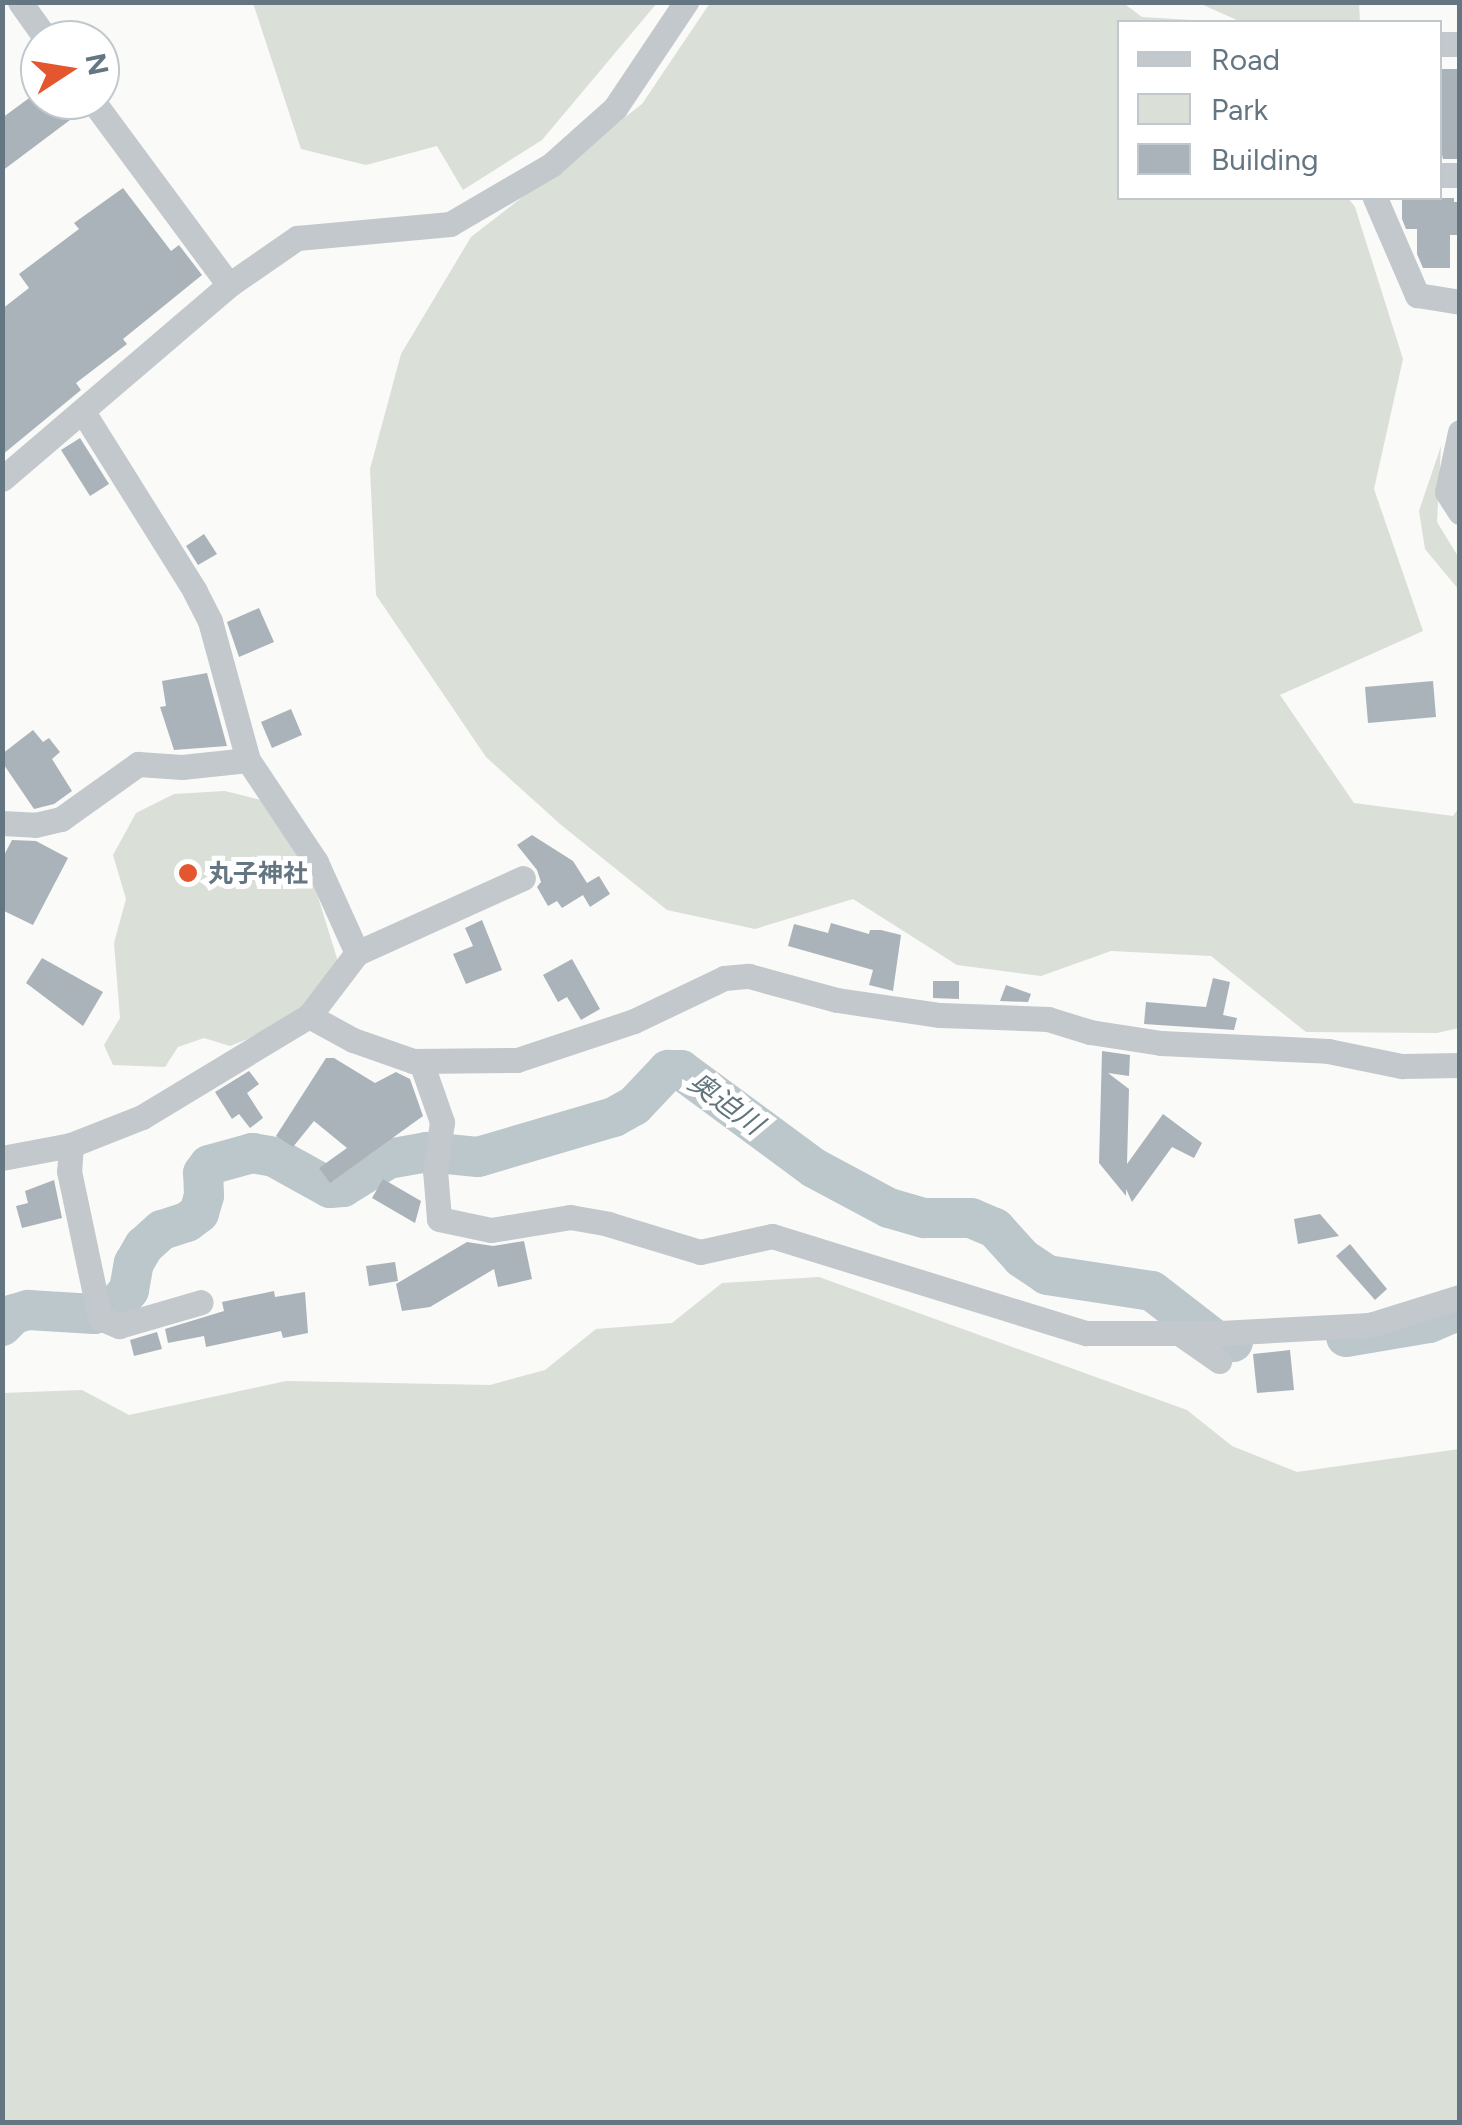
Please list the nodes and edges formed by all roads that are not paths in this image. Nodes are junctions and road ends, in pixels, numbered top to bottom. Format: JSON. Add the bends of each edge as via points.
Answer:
{"nodes":[{"id":1,"x":686,"y":2,"type":"edge"},
{"id":2,"x":107,"y":120,"type":"edge"},
{"id":3,"x":1376,"y":200,"type":"edge"},
{"id":4,"x":229,"y":285,"type":"junction"},
{"id":5,"x":1460,"y":302,"type":"edge"},
{"id":6,"x":83,"y":412,"type":"junction"},
{"id":7,"x":1460,"y":432,"type":"edge"},
{"id":8,"x":2,"y":479,"type":"edge"},
{"id":9,"x":1460,"y":512,"type":"edge"},
{"id":10,"x":248,"y":760,"type":"junction"},
{"id":11,"x":2,"y":823,"type":"edge"},
{"id":12,"x":523,"y":878,"type":"dead end"},
{"id":13,"x":357,"y":952,"type":"junction"},
{"id":14,"x":309,"y":1016,"type":"junction"},
{"id":15,"x":421,"y":1062,"type":"junction"},
{"id":16,"x":1460,"y":1065,"type":"edge"},
{"id":17,"x":71,"y":1146,"type":"junction"},
{"id":18,"x":2,"y":1158,"type":"edge"},
{"id":19,"x":1460,"y":1297,"type":"edge"},
{"id":20,"x":202,"y":1302,"type":"dead end"},
{"id":21,"x":1179,"y":1333,"type":"junction"},
{"id":22,"x":1219,"y":1361,"type":"dead end"}],
"edges":[{"from":1,"to":4,"type":"street","via":[[615,108],[551,164],[450,224],[297,238]]},
{"from":2,"to":4,"type":"street"},
{"from":3,"to":5,"type":"street","via":[[1417,295]]},
{"from":4,"to":6,"type":"street"},
{"from":6,"to":8,"type":"street"},
{"from":6,"to":10,"type":"street","via":[[210,621]]},
{"from":7,"to":9,"type":"street","via":[[1447,492]]},
{"from":10,"to":11,"type":"street","via":[[138,764],[61,819]]},
{"from":10,"to":13,"type":"street","via":[[316,862]]},
{"from":12,"to":13,"type":"street"},
{"from":13,"to":14,"type":"street"},
{"from":14,"to":15,"type":"street","via":[[353,1040]]},
{"from":14,"to":17,"type":"street","via":[[142,1118]]},
{"from":15,"to":16,"type":"street","via":[[547,1053],[724,978],[749,976],[837,1000],[940,1015],[1048,1019],[1161,1043],[1328,1051],[1402,1066]]},
{"from":15,"to":21,"type":"street","via":[[442,1122],[439,1219],[491,1230],[570,1217],[700,1252],[772,1236],[1086,1333]]},
{"from":17,"to":18,"type":"street"},
{"from":17,"to":20,"type":"street","via":[[69,1171],[100,1318],[119,1326]]},
{"from":19,"to":21,"type":"street","via":[[1370,1325]]},
{"from":21,"to":22,"type":"street"}]}
